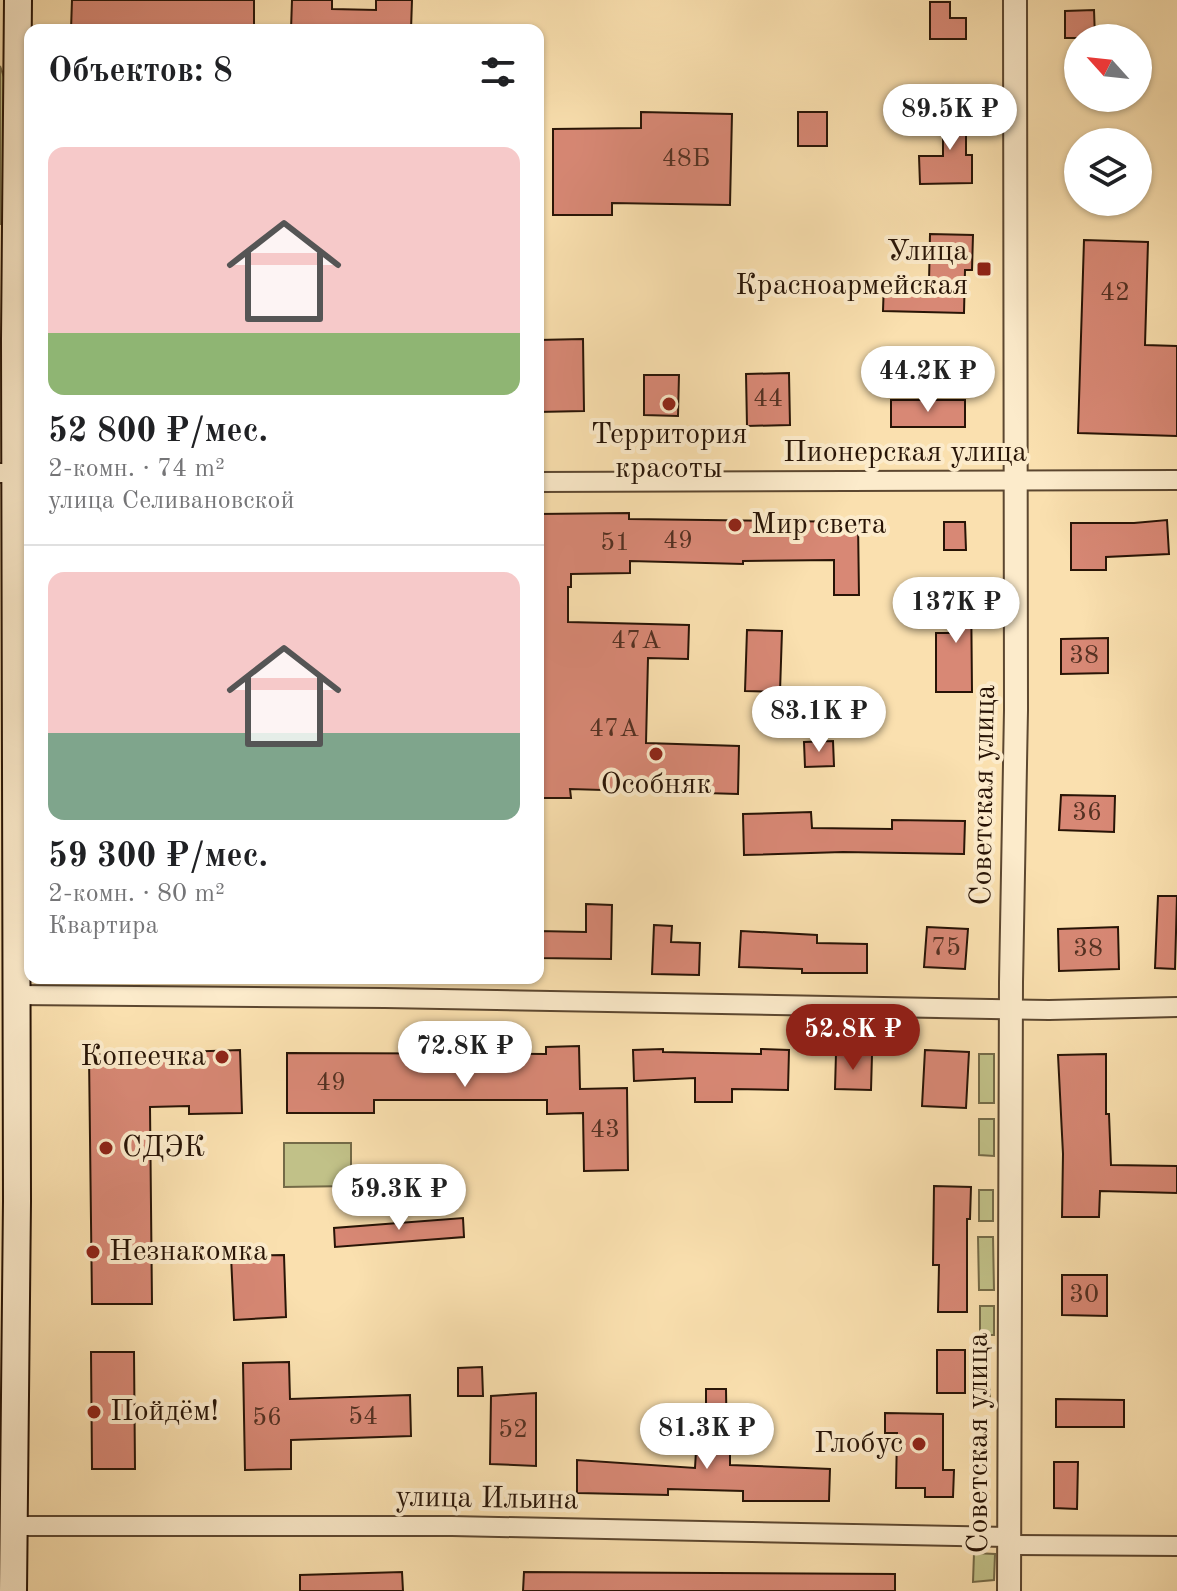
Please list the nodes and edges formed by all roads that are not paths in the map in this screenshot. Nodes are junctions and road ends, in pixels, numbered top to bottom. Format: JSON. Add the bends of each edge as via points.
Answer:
{"nodes":[{"id":1,"x":18,"y":0,"type":"edge"},
{"id":2,"x":1015,"y":0,"type":"edge"},
{"id":3,"x":15,"y":473,"type":"edge"},
{"id":4,"x":1177,"y":480,"type":"edge"},
{"id":5,"x":1015,"y":481,"type":"junction"},
{"id":6,"x":544,"y":482,"type":"edge"},
{"id":7,"x":16,"y":995,"type":"junction"},
{"id":8,"x":1177,"y":1007,"type":"edge"},
{"id":9,"x":1012,"y":1009,"type":"junction"},
{"id":10,"x":14,"y":1526,"type":"junction"},
{"id":11,"x":1008,"y":1541,"type":"junction"},
{"id":12,"x":1177,"y":1546,"type":"edge"},
{"id":13,"x":13,"y":1591,"type":"edge"},
{"id":14,"x":1009,"y":1591,"type":"edge"}],
"edges":[{"from":1,"to":3,"type":"main road"},
{"from":2,"to":5,"type":"street","name":"Советская улица"},
{"from":3,"to":7,"type":"main road"},
{"from":4,"to":5,"type":"street","name":"Пионерская улица"},
{"from":5,"to":6,"type":"street","name":"Пионерская улица"},
{"from":5,"to":9,"type":"street","name":"Советская улица"},
{"from":7,"to":9,"type":"street"},
{"from":7,"to":10,"type":"main road"},
{"from":8,"to":9,"type":"street"},
{"from":9,"to":11,"type":"street","name":"Советская улица"},
{"from":10,"to":11,"type":"street","name":"улица Ильина","via":[[452,1526]]},
{"from":10,"to":13,"type":"main road"},
{"from":11,"to":12,"type":"street","name":"улица Ильина"},
{"from":11,"to":14,"type":"street","name":"Советская улица"}]}
